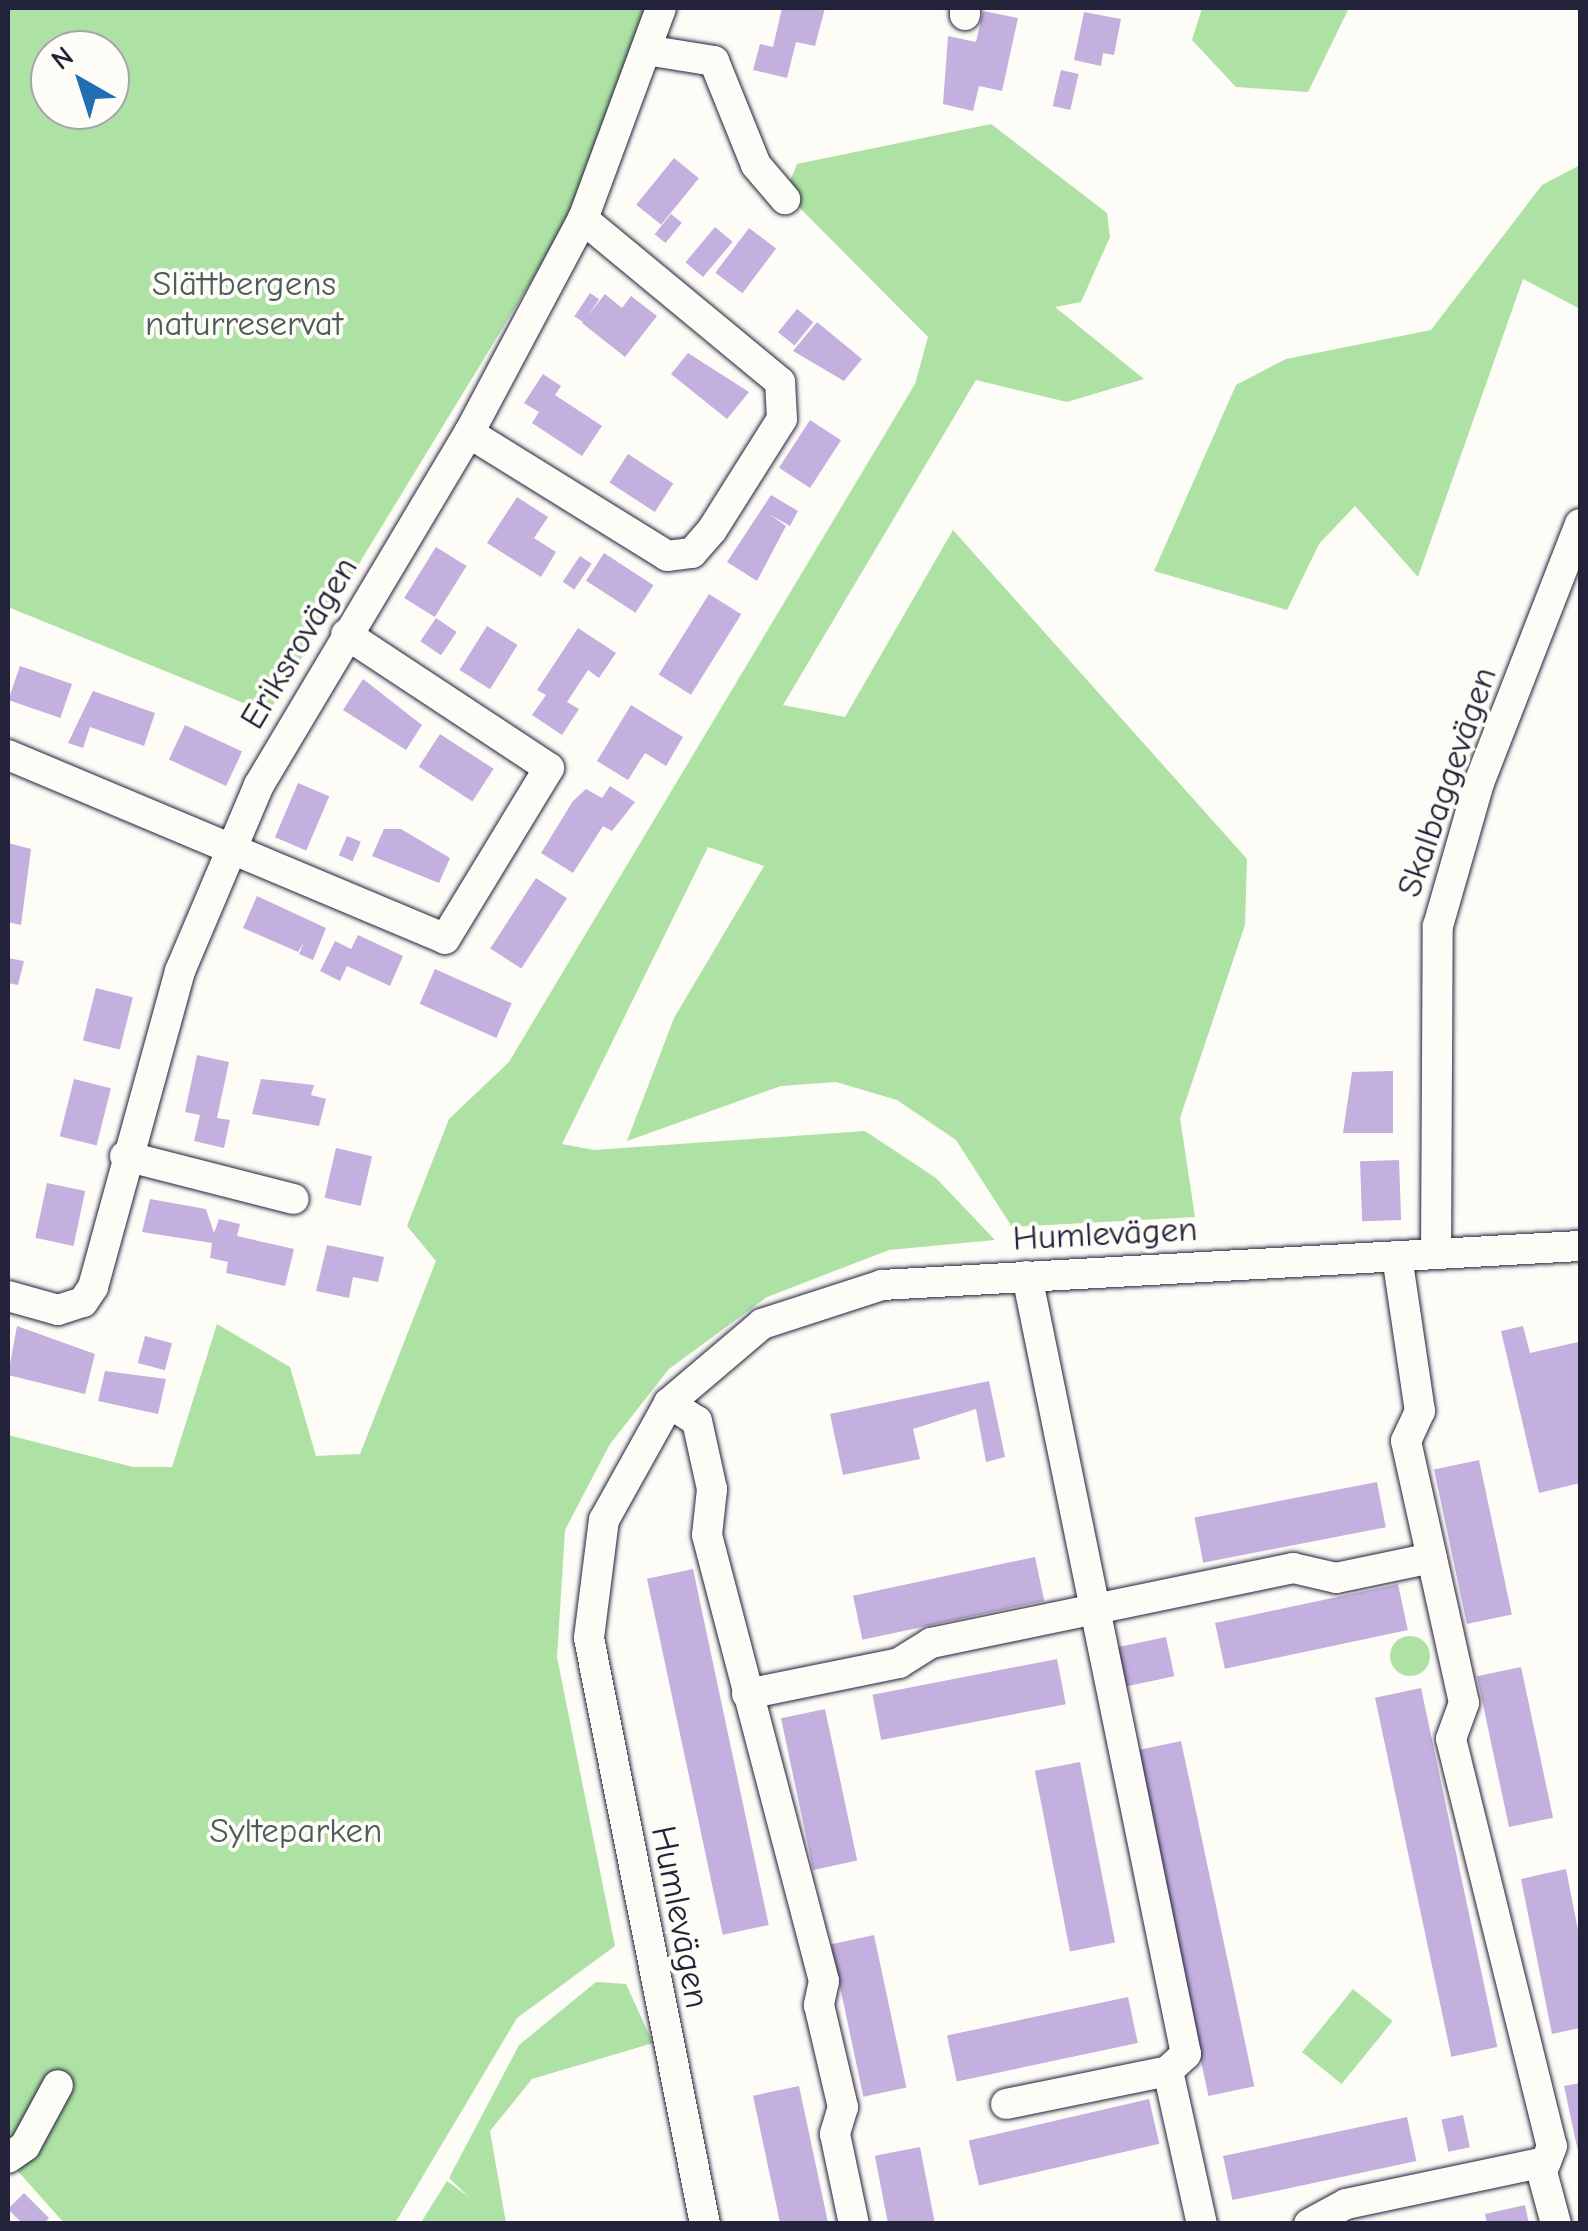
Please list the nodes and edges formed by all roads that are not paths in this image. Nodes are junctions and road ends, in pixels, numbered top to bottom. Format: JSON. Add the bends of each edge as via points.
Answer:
{"nodes":[{"id":1,"x":661,"y":8,"type":"edge"},
{"id":2,"x":646,"y":50,"type":"junction"},
{"id":3,"x":785,"y":199,"type":"dead end"},
{"id":4,"x":583,"y":218,"type":"junction"},
{"id":5,"x":469,"y":433,"type":"junction"},
{"id":6,"x":1580,"y":524,"type":"edge"},
{"id":7,"x":346,"y":634,"type":"junction"},
{"id":8,"x":8,"y":755,"type":"edge"},
{"id":9,"x":233,"y":845,"type":"junction"},
{"id":10,"x":125,"y":1156,"type":"junction"},
{"id":11,"x":294,"y":1199,"type":"dead end"},
{"id":12,"x":1580,"y":1246,"type":"edge"},
{"id":13,"x":1436,"y":1254,"type":"junction"},
{"id":14,"x":1397,"y":1256,"type":"junction"},
{"id":15,"x":1027,"y":1276,"type":"junction"},
{"id":16,"x":8,"y":1296,"type":"edge"},
{"id":17,"x":669,"y":1403,"type":"junction"},
{"id":18,"x":1432,"y":1558,"type":"junction"},
{"id":19,"x":1100,"y":1608,"type":"junction"},
{"id":20,"x":746,"y":1694,"type":"junction"},
{"id":21,"x":1168,"y":2071,"type":"junction"},
{"id":22,"x":58,"y":2085,"type":"dead end"},
{"id":23,"x":1006,"y":2104,"type":"dead end"},
{"id":24,"x":8,"y":2158,"type":"edge"},
{"id":25,"x":1546,"y":2162,"type":"junction"},
{"id":26,"x":705,"y":2224,"type":"edge"},
{"id":27,"x":854,"y":2224,"type":"edge"},
{"id":28,"x":1202,"y":2224,"type":"edge"},
{"id":29,"x":1310,"y":2224,"type":"edge"},
{"id":30,"x":1556,"y":2224,"type":"edge"}],
"edges":[{"from":1,"to":2,"type":"street","name":"Eriksrovägen"},
{"from":2,"to":3,"type":"street","via":[[714,61],[756,165]]},
{"from":2,"to":4,"type":"street","name":"Eriksrovägen"},
{"from":4,"to":5,"type":"street","name":"Eriksrovägen"},
{"from":4,"to":5,"type":"street","via":[[780,382],[782,419],[712,530],[692,552],[666,556]]},
{"from":5,"to":7,"type":"street","name":"Eriksrovägen"},
{"from":6,"to":13,"type":"street","name":"Skalbaggevägen","via":[[1479,783],[1438,926]]},
{"from":7,"to":9,"type":"street","name":"Eriksrovägen"},
{"from":7,"to":9,"type":"street","via":[[535,752],[549,768],[542,794],[445,938]]},
{"from":8,"to":9,"type":"street"},
{"from":9,"to":10,"type":"street","name":"Eriksrovägen","via":[[180,972]]},
{"from":10,"to":11,"type":"street"},
{"from":10,"to":16,"type":"street","name":"Eriksrovägen","via":[[83,1302],[58,1310]]},
{"from":12,"to":13,"type":"street","name":"Humlevägen"},
{"from":13,"to":14,"type":"street","name":"Humlevägen"},
{"from":14,"to":15,"type":"street","name":"Humlevägen"},
{"from":14,"to":18,"type":"street","via":[[1420,1411],[1406,1441]]},
{"from":15,"to":17,"type":"street","name":"Humlevägen","via":[[882,1285],[817,1300],[750,1332]]},
{"from":15,"to":19,"type":"street"},
{"from":17,"to":20,"type":"street","via":[[697,1421],[712,1489],[707,1535]]},
{"from":17,"to":26,"type":"street","name":"Humlevägen","via":[[604,1520],[589,1638]]},
{"from":18,"to":19,"type":"street","via":[[1336,1578],[1293,1568]]},
{"from":18,"to":25,"type":"street","via":[[1464,1704],[1451,1739],[1552,2146]]},
{"from":19,"to":20,"type":"street"},
{"from":19,"to":21,"type":"street","via":[[1096,1644],[1186,2054]]},
{"from":20,"to":27,"type":"street","via":[[824,1981],[820,2005],[843,2107],[835,2134]]},
{"from":21,"to":23,"type":"street"},
{"from":21,"to":28,"type":"street"},
{"from":22,"to":24,"type":"street","via":[[25,2146]]},
{"from":25,"to":29,"type":"street","via":[[1346,2204]]},
{"from":25,"to":30,"type":"street"}]}
